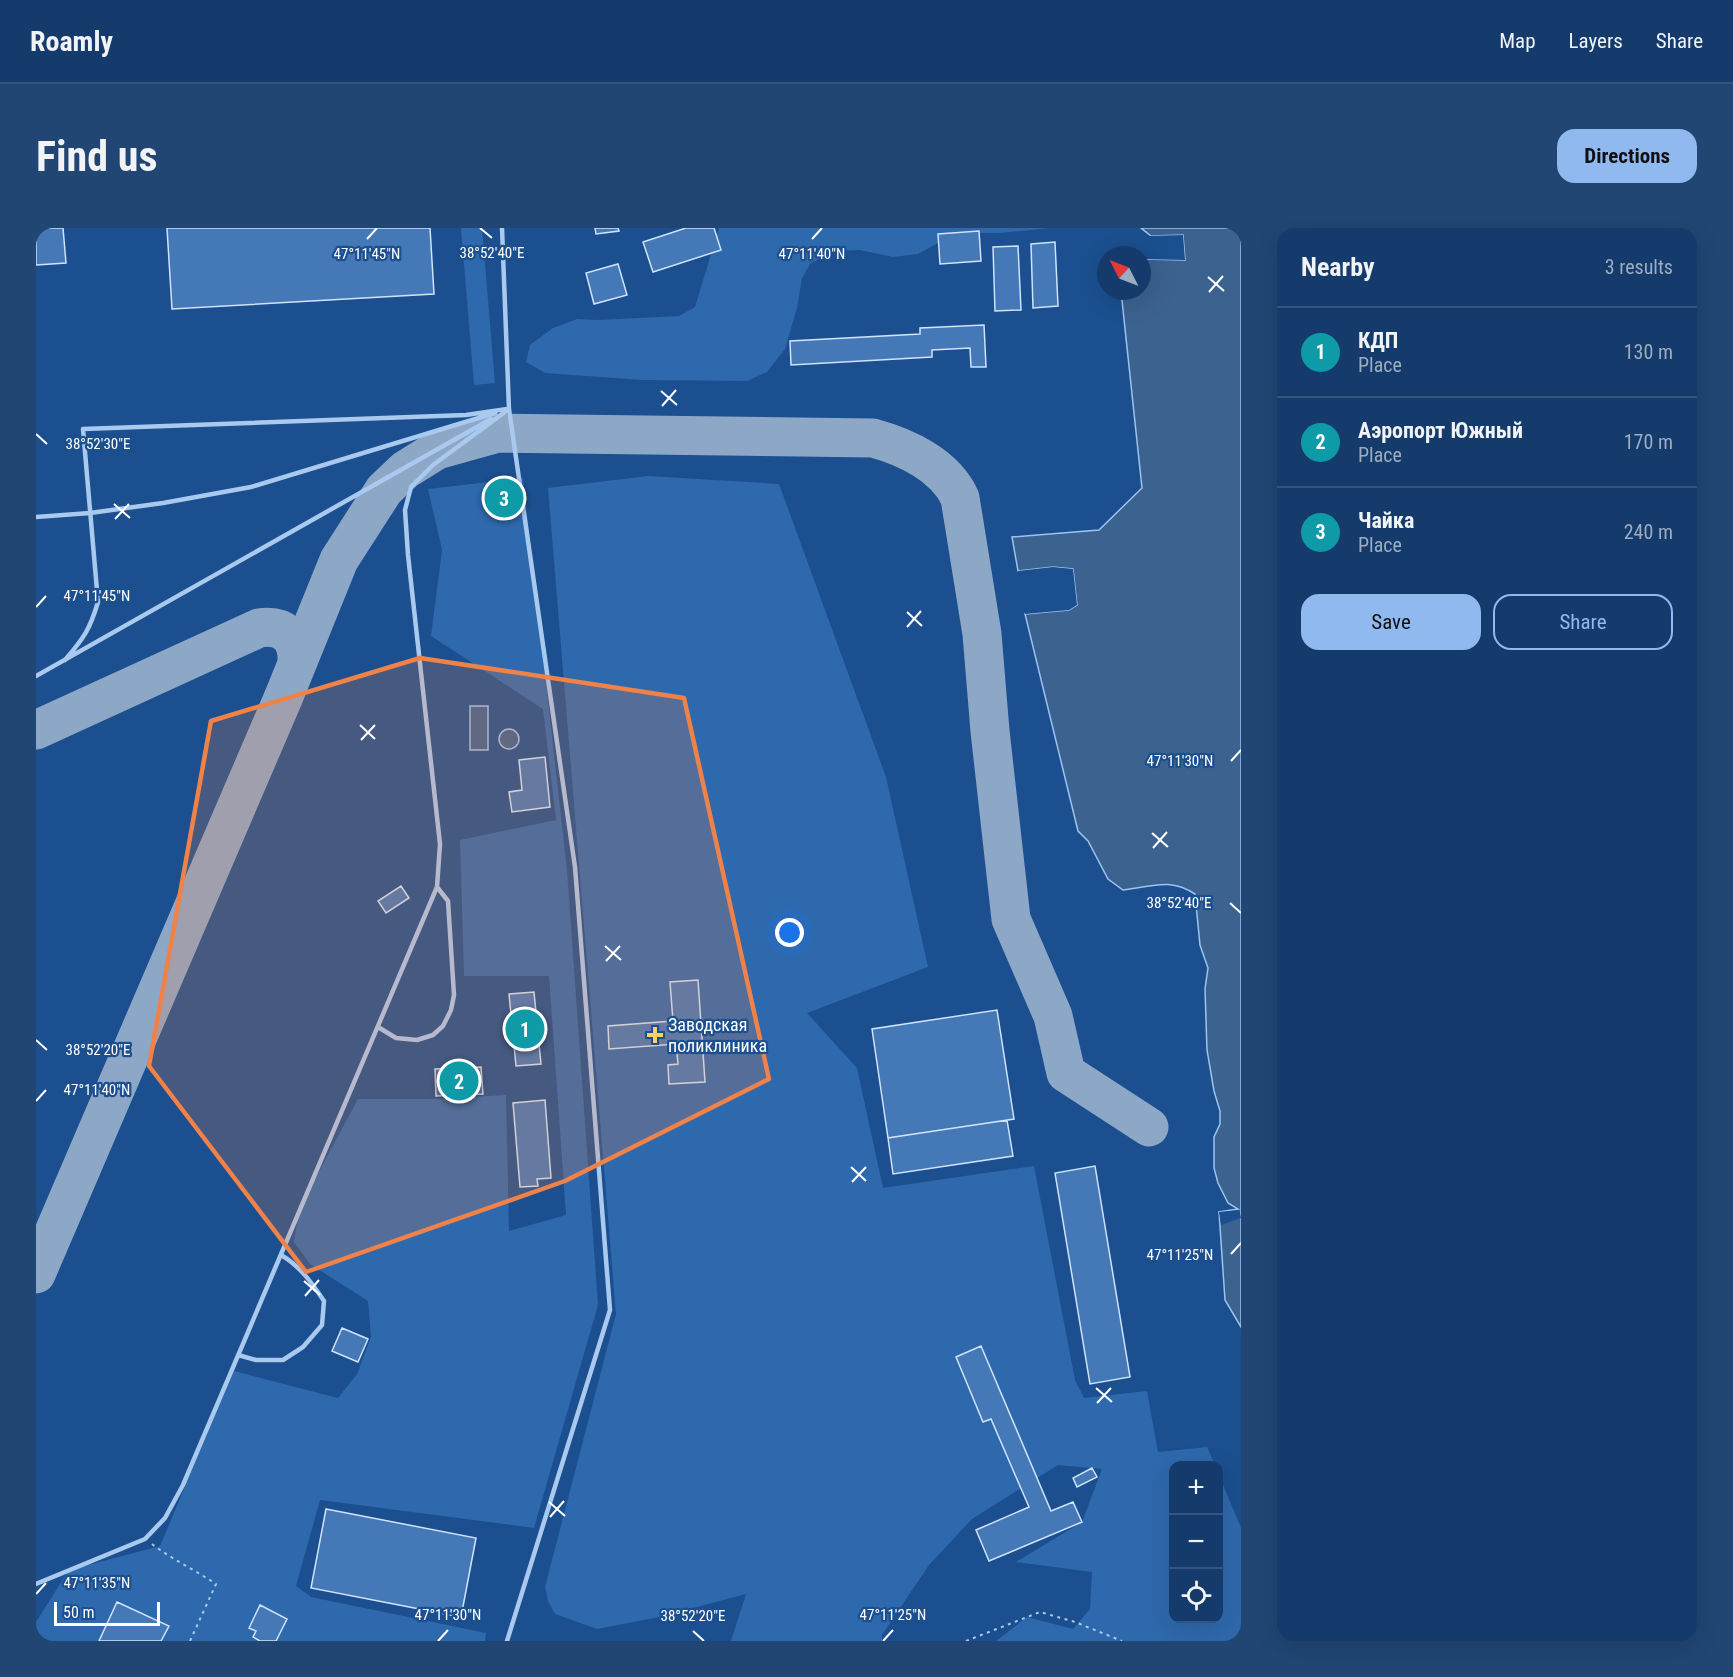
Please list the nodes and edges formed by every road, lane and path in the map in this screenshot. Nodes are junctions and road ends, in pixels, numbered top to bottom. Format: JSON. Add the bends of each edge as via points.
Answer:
{"nodes":[{"id":1,"x":502,"y":228,"type":"edge"},
{"id":2,"x":509,"y":409,"type":"junction"},
{"id":3,"x":90,"y":513,"type":"junction"},
{"id":4,"x":36,"y":517,"type":"edge"},
{"id":5,"x":65,"y":660,"type":"junction"},
{"id":6,"x":36,"y":676,"type":"edge"},
{"id":7,"x":437,"y":887,"type":"junction"},
{"id":8,"x":378,"y":1027,"type":"junction"},
{"id":9,"x":281,"y":1255,"type":"junction"},
{"id":10,"x":238,"y":1355,"type":"junction"},
{"id":11,"x":145,"y":1539,"type":"junction"},
{"id":12,"x":36,"y":1584,"type":"edge"},
{"id":13,"x":190,"y":1641,"type":"edge"},
{"id":14,"x":507,"y":1641,"type":"edge"},
{"id":15,"x":966,"y":1641,"type":"edge"},
{"id":16,"x":1122,"y":1641,"type":"edge"}],
"edges":[{"from":1,"to":2,"type":"lane"},
{"from":2,"to":3,"type":"lane","via":[[250,487]]},
{"from":2,"to":3,"type":"lane","via":[[466,415],[83,429]]},
{"from":2,"to":5,"type":"lane"},
{"from":2,"to":7,"type":"lane","via":[[433,465],[411,487],[405,510],[440,843]]},
{"from":2,"to":14,"type":"lane","via":[[575,867],[610,1310]]},
{"from":3,"to":4,"type":"lane"},
{"from":3,"to":5,"type":"lane","via":[[98,602],[91,625]]},
{"from":5,"to":6,"type":"lane"},
{"from":7,"to":8,"type":"lane"},
{"from":7,"to":8,"type":"lane","via":[[448,901],[454,994],[451,1010],[433,1035],[417,1040],[396,1038]]},
{"from":8,"to":9,"type":"lane"},
{"from":9,"to":10,"type":"lane"},
{"from":9,"to":10,"type":"lane","via":[[310,1280],[324,1301],[322,1324],[303,1347],[283,1360]]},
{"from":10,"to":11,"type":"lane","via":[[183,1485],[165,1518]]},
{"from":11,"to":12,"type":"lane"},
{"from":11,"to":13,"type":"path","via":[[216,1584]]},
{"from":15,"to":16,"type":"path","via":[[1040,1612]]}]}
